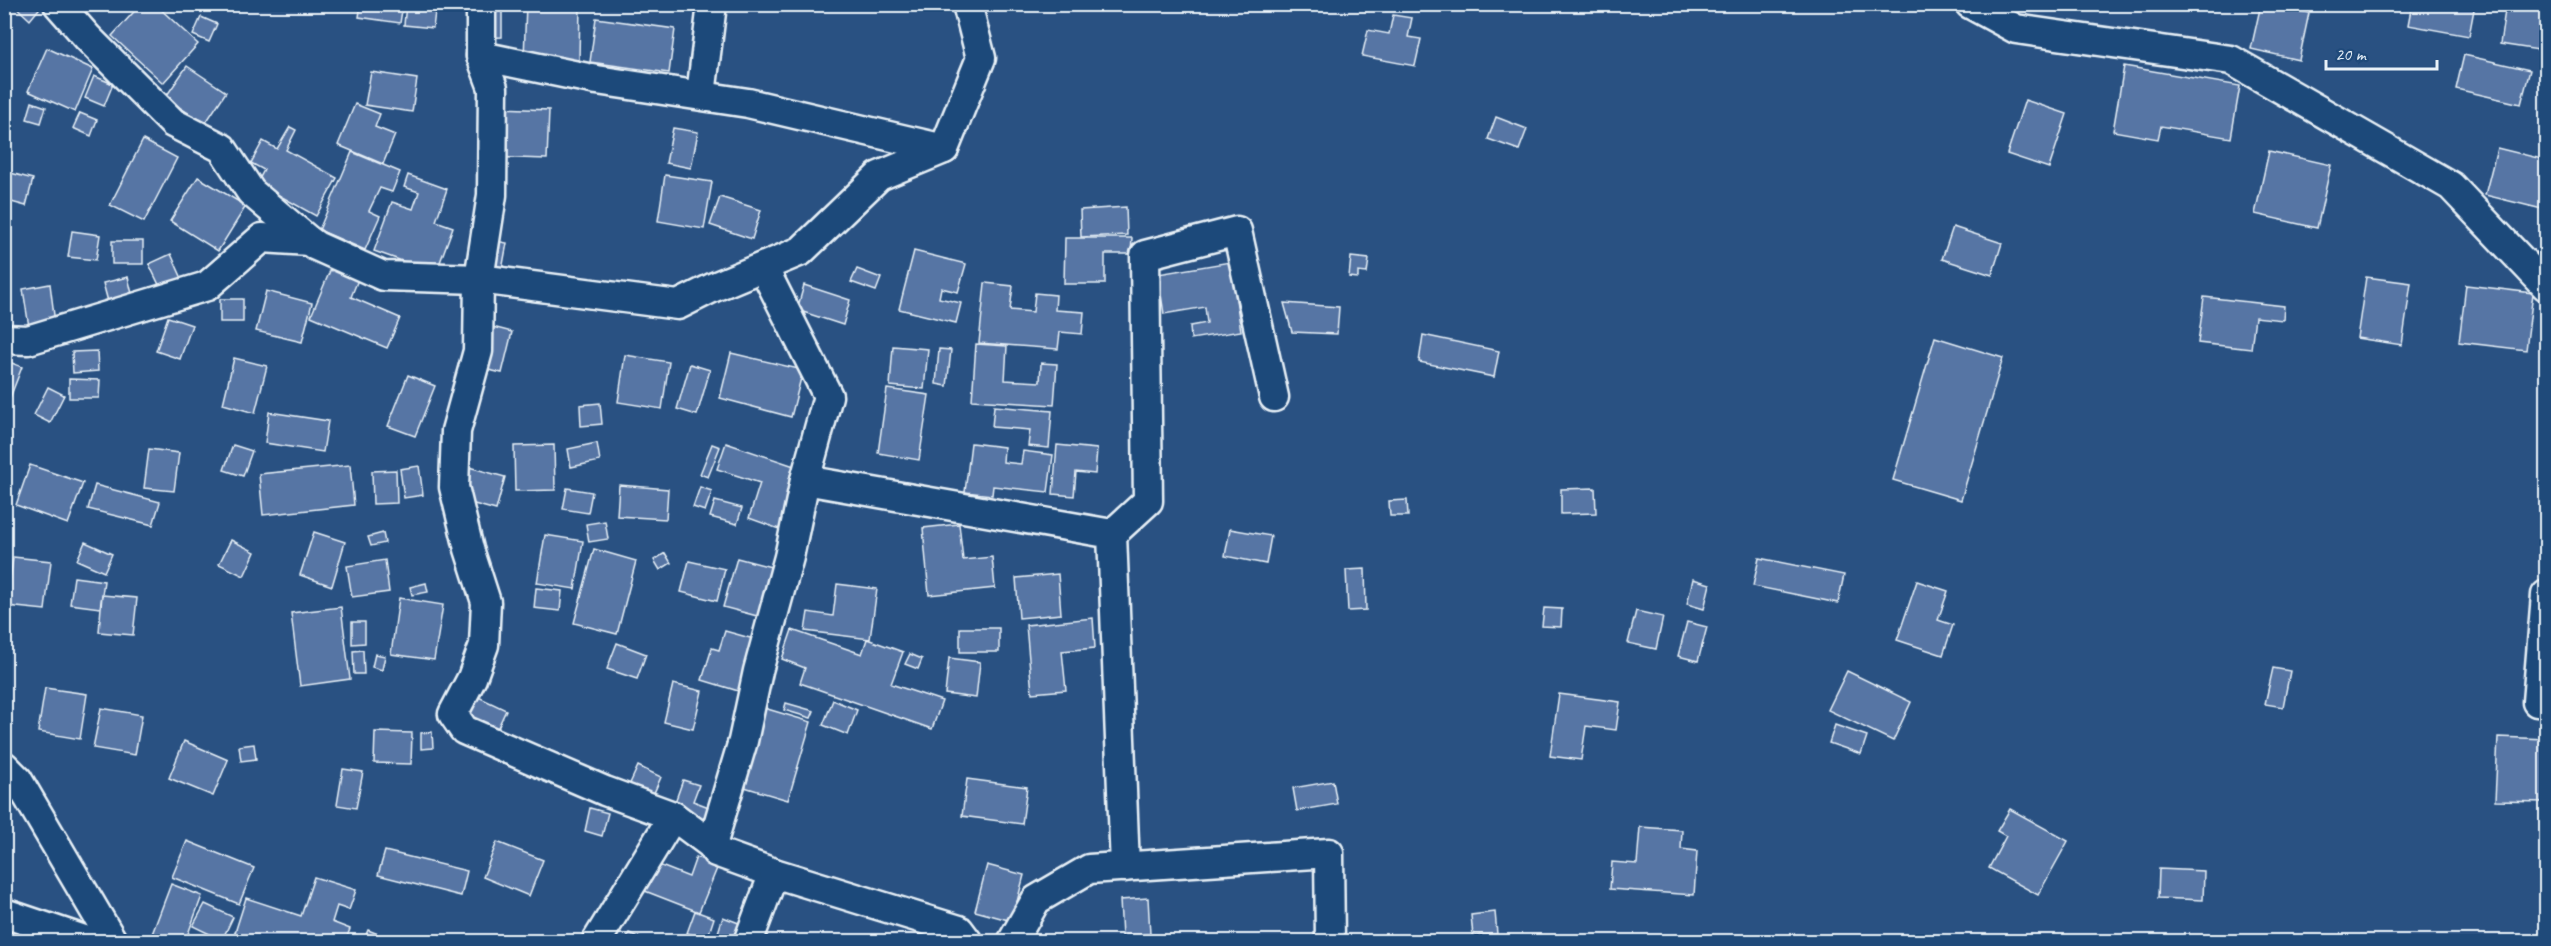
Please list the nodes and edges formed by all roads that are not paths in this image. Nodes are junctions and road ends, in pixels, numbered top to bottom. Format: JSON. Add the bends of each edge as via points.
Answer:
{"nodes":[{"id":1,"x":58,"y":4,"type":"edge"},
{"id":2,"x":481,"y":4,"type":"edge"},
{"id":3,"x":712,"y":4,"type":"edge"},
{"id":4,"x":1970,"y":4,"type":"edge"},
{"id":5,"x":965,"y":6,"type":"edge"},
{"id":6,"x":482,"y":56,"type":"junction"},
{"id":7,"x":700,"y":95,"type":"junction"},
{"id":8,"x":944,"y":149,"type":"junction"},
{"id":9,"x":309,"y":241,"type":"junction"},
{"id":10,"x":763,"y":267,"type":"junction"},
{"id":11,"x":479,"y":279,"type":"junction"},
{"id":12,"x":2547,"y":286,"type":"edge"},
{"id":13,"x":4,"y":339,"type":"edge"},
{"id":14,"x":1274,"y":397,"type":"dead end"},
{"id":15,"x":805,"y":480,"type":"junction"},
{"id":16,"x":1112,"y":534,"type":"junction"},
{"id":17,"x":2547,"y":595,"type":"edge"},
{"id":18,"x":2537,"y":702,"type":"dead end"},
{"id":19,"x":4,"y":766,"type":"edge"},
{"id":20,"x":673,"y":816,"type":"junction"},
{"id":21,"x":712,"y":845,"type":"junction"},
{"id":22,"x":1125,"y":867,"type":"junction"},
{"id":23,"x":774,"y":873,"type":"junction"},
{"id":24,"x":4,"y":913,"type":"edge"},
{"id":25,"x":90,"y":942,"type":"edge"},
{"id":26,"x":114,"y":942,"type":"edge"},
{"id":27,"x":597,"y":942,"type":"edge"},
{"id":28,"x":748,"y":942,"type":"edge"},
{"id":29,"x":968,"y":942,"type":"edge"},
{"id":30,"x":1012,"y":942,"type":"edge"},
{"id":31,"x":1330,"y":942,"type":"edge"}],
"edges":[{"from":1,"to":9,"type":"street","via":[[173,123],[222,148],[251,192]]},
{"from":2,"to":6,"type":"street"},
{"from":3,"to":7,"type":"street"},
{"from":4,"to":12,"type":"street","via":[[2016,29],[2231,60],[2451,186]]},
{"from":5,"to":8,"type":"street","via":[[981,58]]},
{"from":6,"to":7,"type":"street","via":[[597,80]]},
{"from":6,"to":11,"type":"street","via":[[493,88],[492,195]]},
{"from":7,"to":8,"type":"street"},
{"from":8,"to":10,"type":"street","via":[[879,176],[801,251]]},
{"from":9,"to":11,"type":"street","via":[[383,276]]},
{"from":9,"to":13,"type":"street","via":[[262,238],[207,286],[28,340]]},
{"from":10,"to":11,"type":"street","via":[[678,305]]},
{"from":10,"to":15,"type":"street","via":[[828,396]]},
{"from":11,"to":20,"type":"street","via":[[478,351],[456,431],[454,487],[486,602],[484,645],[453,714],[464,730]]},
{"from":14,"to":16,"type":"street","via":[[1237,231],[1145,255],[1148,501]]},
{"from":15,"to":16,"type":"street"},
{"from":15,"to":21,"type":"street","via":[[746,732]]},
{"from":16,"to":22,"type":"street"},
{"from":17,"to":18,"type":"street"},
{"from":19,"to":26,"type":"street","via":[[18,780]]},
{"from":20,"to":21,"type":"street"},
{"from":20,"to":27,"type":"street"},
{"from":21,"to":23,"type":"street","via":[[716,852]]},
{"from":22,"to":30,"type":"street","via":[[1089,869],[1036,900]]},
{"from":22,"to":31,"type":"street","via":[[1329,853]]},
{"from":23,"to":28,"type":"street"},
{"from":23,"to":29,"type":"street","via":[[959,930]]},
{"from":24,"to":25,"type":"street"}]}
